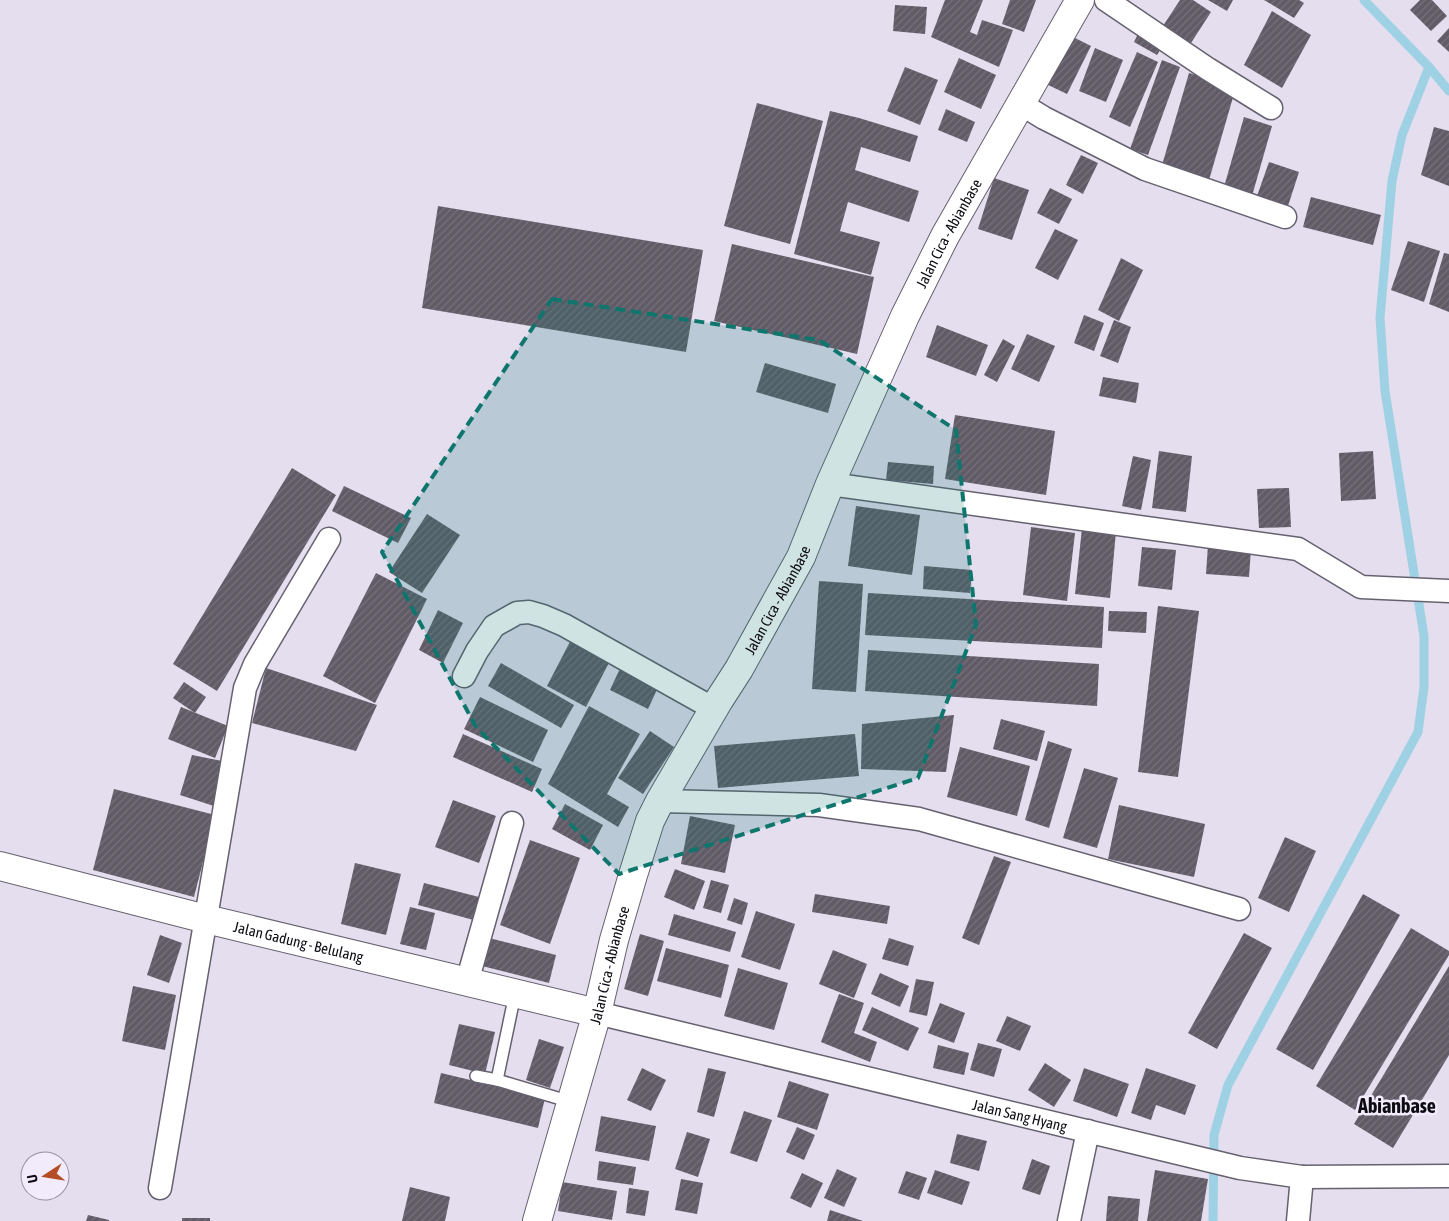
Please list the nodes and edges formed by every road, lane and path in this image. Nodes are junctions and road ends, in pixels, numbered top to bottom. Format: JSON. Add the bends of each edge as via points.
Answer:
{"nodes":[{"id":1,"x":1080,"y":0,"type":"edge"},
{"id":2,"x":1106,"y":0,"type":"edge"},
{"id":3,"x":1021,"y":104,"type":"junction"},
{"id":4,"x":1271,"y":108,"type":"dead end"},
{"id":5,"x":1285,"y":217,"type":"dead end"},
{"id":6,"x":830,"y":484,"type":"junction"},
{"id":7,"x":329,"y":538,"type":"dead end"},
{"id":8,"x":1448,"y":591,"type":"edge"},
{"id":9,"x":464,"y":676,"type":"dead end"},
{"id":10,"x":714,"y":709,"type":"junction"},
{"id":11,"x":660,"y":801,"type":"junction"},
{"id":12,"x":512,"y":822,"type":"dead end"},
{"id":13,"x":0,"y":866,"type":"edge"},
{"id":14,"x":1239,"y":909,"type":"dead end"},
{"id":15,"x":206,"y":919,"type":"junction"},
{"id":16,"x":467,"y":982,"type":"junction"},
{"id":17,"x":515,"y":994,"type":"junction"},
{"id":18,"x":597,"y":1013,"type":"junction"},
{"id":19,"x":476,"y":1076,"type":"dead end"},
{"id":20,"x":497,"y":1080,"type":"junction"},
{"id":21,"x":571,"y":1102,"type":"junction"},
{"id":22,"x":1088,"y":1131,"type":"junction"},
{"id":23,"x":1449,"y":1176,"type":"edge"},
{"id":24,"x":1302,"y":1177,"type":"junction"},
{"id":25,"x":160,"y":1188,"type":"dead end"},
{"id":26,"x":537,"y":1221,"type":"edge"},
{"id":27,"x":1069,"y":1221,"type":"edge"},
{"id":28,"x":1298,"y":1221,"type":"edge"}],
"edges":[{"from":1,"to":3,"type":"street","name":"Jalan Cica - Abianbase"},
{"from":2,"to":4,"type":"street"},
{"from":3,"to":5,"type":"street","via":[[1145,169]]},
{"from":3,"to":6,"type":"street","name":"Jalan Cica - Abianbase","via":[[922,280]]},
{"from":6,"to":8,"type":"street","via":[[1298,549],[1361,587]]},
{"from":6,"to":10,"type":"street","name":"Jalan Cica - Abianbase","via":[[801,557]]},
{"from":7,"to":15,"type":"street","via":[[255,664],[245,688]]},
{"from":9,"to":10,"type":"street","via":[[494,626],[517,613],[529,612],[564,625]]},
{"from":10,"to":11,"type":"street","name":"Jalan Cica - Abianbase"},
{"from":11,"to":14,"type":"street","via":[[819,806],[919,819]]},
{"from":11,"to":18,"type":"street","name":"Jalan Cica - Abianbase","via":[[650,821],[633,875]]},
{"from":12,"to":16,"type":"street"},
{"from":13,"to":15,"type":"street","name":"Jalan Gadung - Belulang"},
{"from":15,"to":16,"type":"street","name":"Jalan Gadung - Belulang"},
{"from":15,"to":25,"type":"street"},
{"from":16,"to":17,"type":"street","name":"Jalan Gadung - Belulang"},
{"from":17,"to":18,"type":"street","name":"Jalan Gadung - Belulang"},
{"from":17,"to":20,"type":"lane"},
{"from":18,"to":21,"type":"street","name":"Jalan Cica - Abianbase"},
{"from":18,"to":22,"type":"street","name":"Jalan Sang Hyang"},
{"from":19,"to":20,"type":"lane"},
{"from":20,"to":21,"type":"lane"},
{"from":21,"to":26,"type":"street","name":"Jalan Cica - Abianbase"},
{"from":22,"to":24,"type":"street","name":"Jalan Sang Hyang","via":[[1240,1168]]},
{"from":22,"to":27,"type":"street"},
{"from":23,"to":24,"type":"street","name":"Jalan Sang Hyang"},
{"from":24,"to":28,"type":"street"}]}
